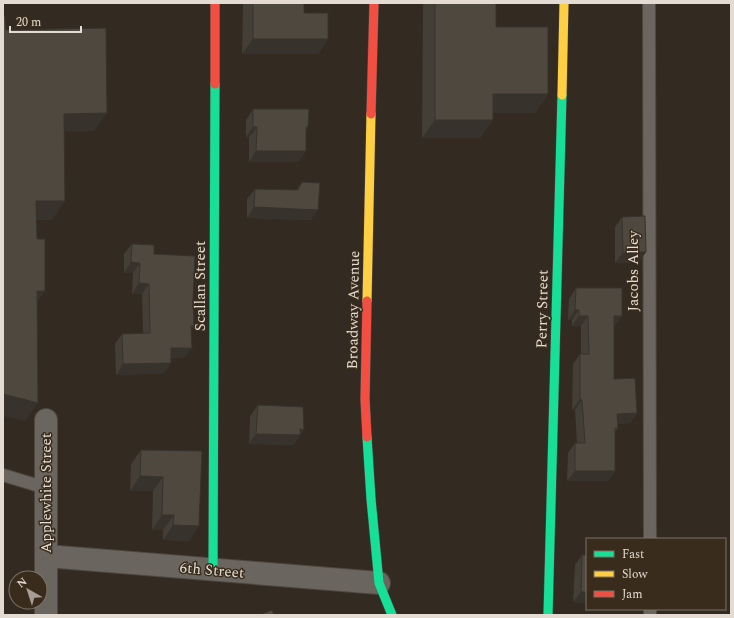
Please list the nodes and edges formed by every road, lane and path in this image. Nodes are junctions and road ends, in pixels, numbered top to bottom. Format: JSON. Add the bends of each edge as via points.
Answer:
{"nodes":[{"id":1,"x":215,"y":3,"type":"edge"},
{"id":2,"x":374,"y":3,"type":"edge"},
{"id":3,"x":564,"y":3,"type":"edge"},
{"id":4,"x":649,"y":3,"type":"edge"},
{"id":5,"x":46,"y":420,"type":"dead end"},
{"id":6,"x":3,"y":475,"type":"edge"},
{"id":7,"x":46,"y":488,"type":"junction"},
{"id":8,"x":650,"y":538,"type":"edge"},
{"id":9,"x":46,"y":556,"type":"junction"},
{"id":10,"x":212,"y":570,"type":"junction"},
{"id":11,"x":379,"y":583,"type":"junction"},
{"id":12,"x":46,"y":615,"type":"edge"},
{"id":13,"x":392,"y":615,"type":"edge"},
{"id":14,"x":548,"y":615,"type":"edge"}],
"edges":[{"from":1,"to":10,"type":"street","name":"Scallan Street"},
{"from":2,"to":11,"type":"street","name":"Broadway Avenue","via":[[365,399]]},
{"from":3,"to":14,"type":"street","name":"Perry Street"},
{"from":4,"to":8,"type":"lane","name":"Jacobs Alley"},
{"from":5,"to":7,"type":"street","name":"Applewhite Street"},
{"from":6,"to":7,"type":"lane"},
{"from":7,"to":9,"type":"street","name":"Applewhite Street"},
{"from":9,"to":10,"type":"street","name":"6th Street"},
{"from":9,"to":12,"type":"street","name":"Applewhite Street"},
{"from":10,"to":11,"type":"street","name":"6th Street"},
{"from":11,"to":13,"type":"street","name":"Broadway Avenue"}]}
